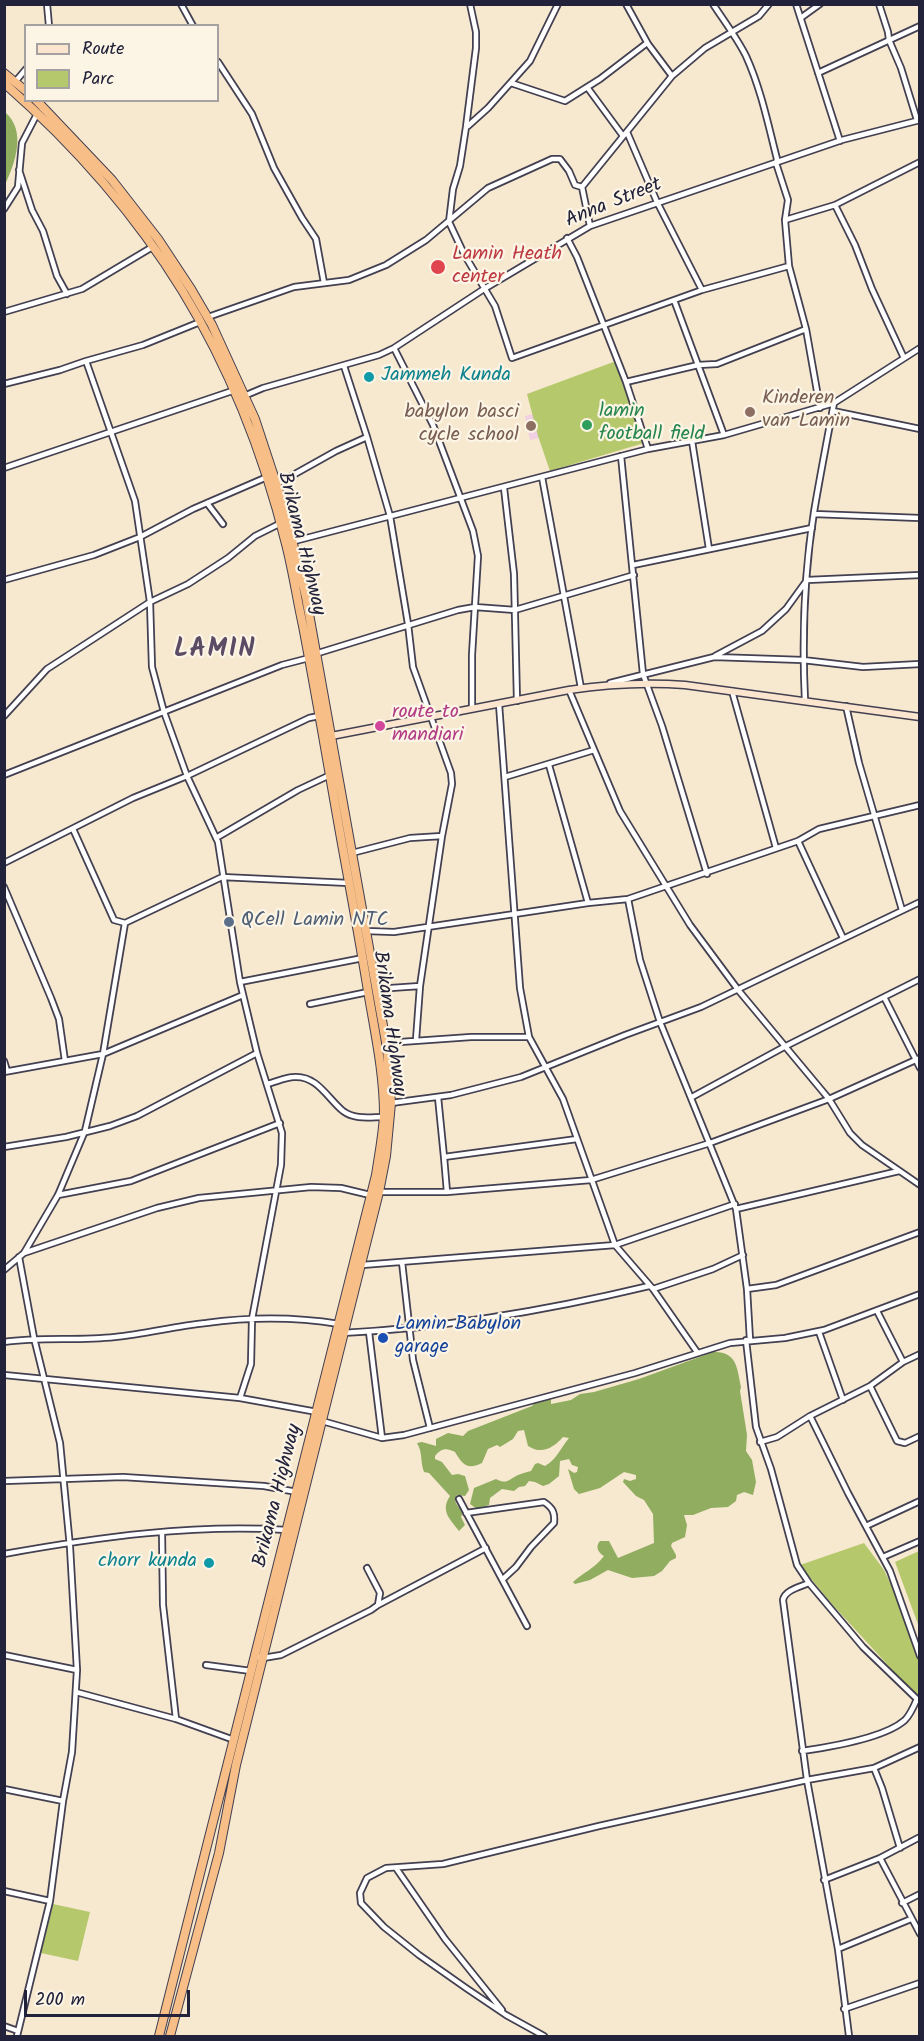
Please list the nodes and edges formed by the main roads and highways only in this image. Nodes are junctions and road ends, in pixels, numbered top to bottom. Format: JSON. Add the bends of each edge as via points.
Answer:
{"nodes":[{"id":1,"x":4,"y":73,"type":"edge"},
{"id":2,"x":4,"y":83,"type":"edge"},
{"id":3,"x":24,"y":89,"type":"edge"},
{"id":4,"x":24,"y":98,"type":"edge"},
{"id":5,"x":29,"y":102,"type":"edge"},
{"id":6,"x":37,"y":102,"type":"edge"},
{"id":7,"x":40,"y":110,"type":"junction"},
{"id":8,"x":204,"y":319,"type":"junction"},
{"id":9,"x":240,"y":394,"type":"junction"},
{"id":10,"x":289,"y":542,"type":"junction"},
{"id":11,"x":312,"y":656,"type":"junction"},
{"id":12,"x":920,"y":717,"type":"edge"},
{"id":13,"x":327,"y":737,"type":"junction"},
{"id":14,"x":372,"y":990,"type":"junction"},
{"id":15,"x":341,"y":1333,"type":"junction"},
{"id":16,"x":335,"y":1356,"type":"junction"},
{"id":17,"x":259,"y":1657,"type":"junction"},
{"id":18,"x":159,"y":2037,"type":"edge"},
{"id":19,"x":170,"y":2037,"type":"edge"}],
"edges":[{"from":1,"to":3,"type":"highway"},
{"from":2,"to":4,"type":"highway","name":"Brikama Highway"},
{"from":5,"to":7,"type":"highway","name":"Brikama Highway"},
{"from":6,"to":7,"type":"highway","name":"Brikama Highway"},
{"from":7,"to":8,"type":"highway","name":"Brikama Highway","via":[[111,190]]},
{"from":7,"to":8,"type":"highway","name":"Brikama Highway","via":[[94,160],[138,212],[186,281]]},
{"from":8,"to":9,"type":"highway","name":"Brikama Highway"},
{"from":9,"to":10,"type":"highway","name":"Brikama Highway"},
{"from":9,"to":10,"type":"highway","name":"Brikama Highway","via":[[277,484]]},
{"from":10,"to":11,"type":"highway","name":"Brikama Highway","via":[[306,597]]},
{"from":11,"to":13,"type":"highway","name":"Brikama Highway"},
{"from":11,"to":13,"type":"highway","name":"Brikama Highway","via":[[319,716]]},
{"from":12,"to":13,"type":"main road","via":[[646,682],[569,690]]},
{"from":13,"to":14,"type":"highway","name":"Brikama Highway","via":[[366,931]]},
{"from":13,"to":14,"type":"highway","name":"Brikama Highway","via":[[349,883]]},
{"from":14,"to":15,"type":"highway","name":"Brikama Highway","via":[[384,1117],[376,1175],[339,1324]]},
{"from":14,"to":15,"type":"highway","name":"Brikama Highway","via":[[386,1043],[391,1102],[379,1192]]},
{"from":15,"to":16,"type":"highway","name":"Brikama Highway"},
{"from":16,"to":17,"type":"highway","name":"Brikama Highway","via":[[322,1421]]},
{"from":16,"to":17,"type":"highway","name":"Brikama Highway","via":[[317,1412]]},
{"from":17,"to":18,"type":"highway","name":"Brikama Highway","via":[[252,1671]]},
{"from":17,"to":19,"type":"highway","name":"Brikama Highway","via":[[219,1853]]}]}
